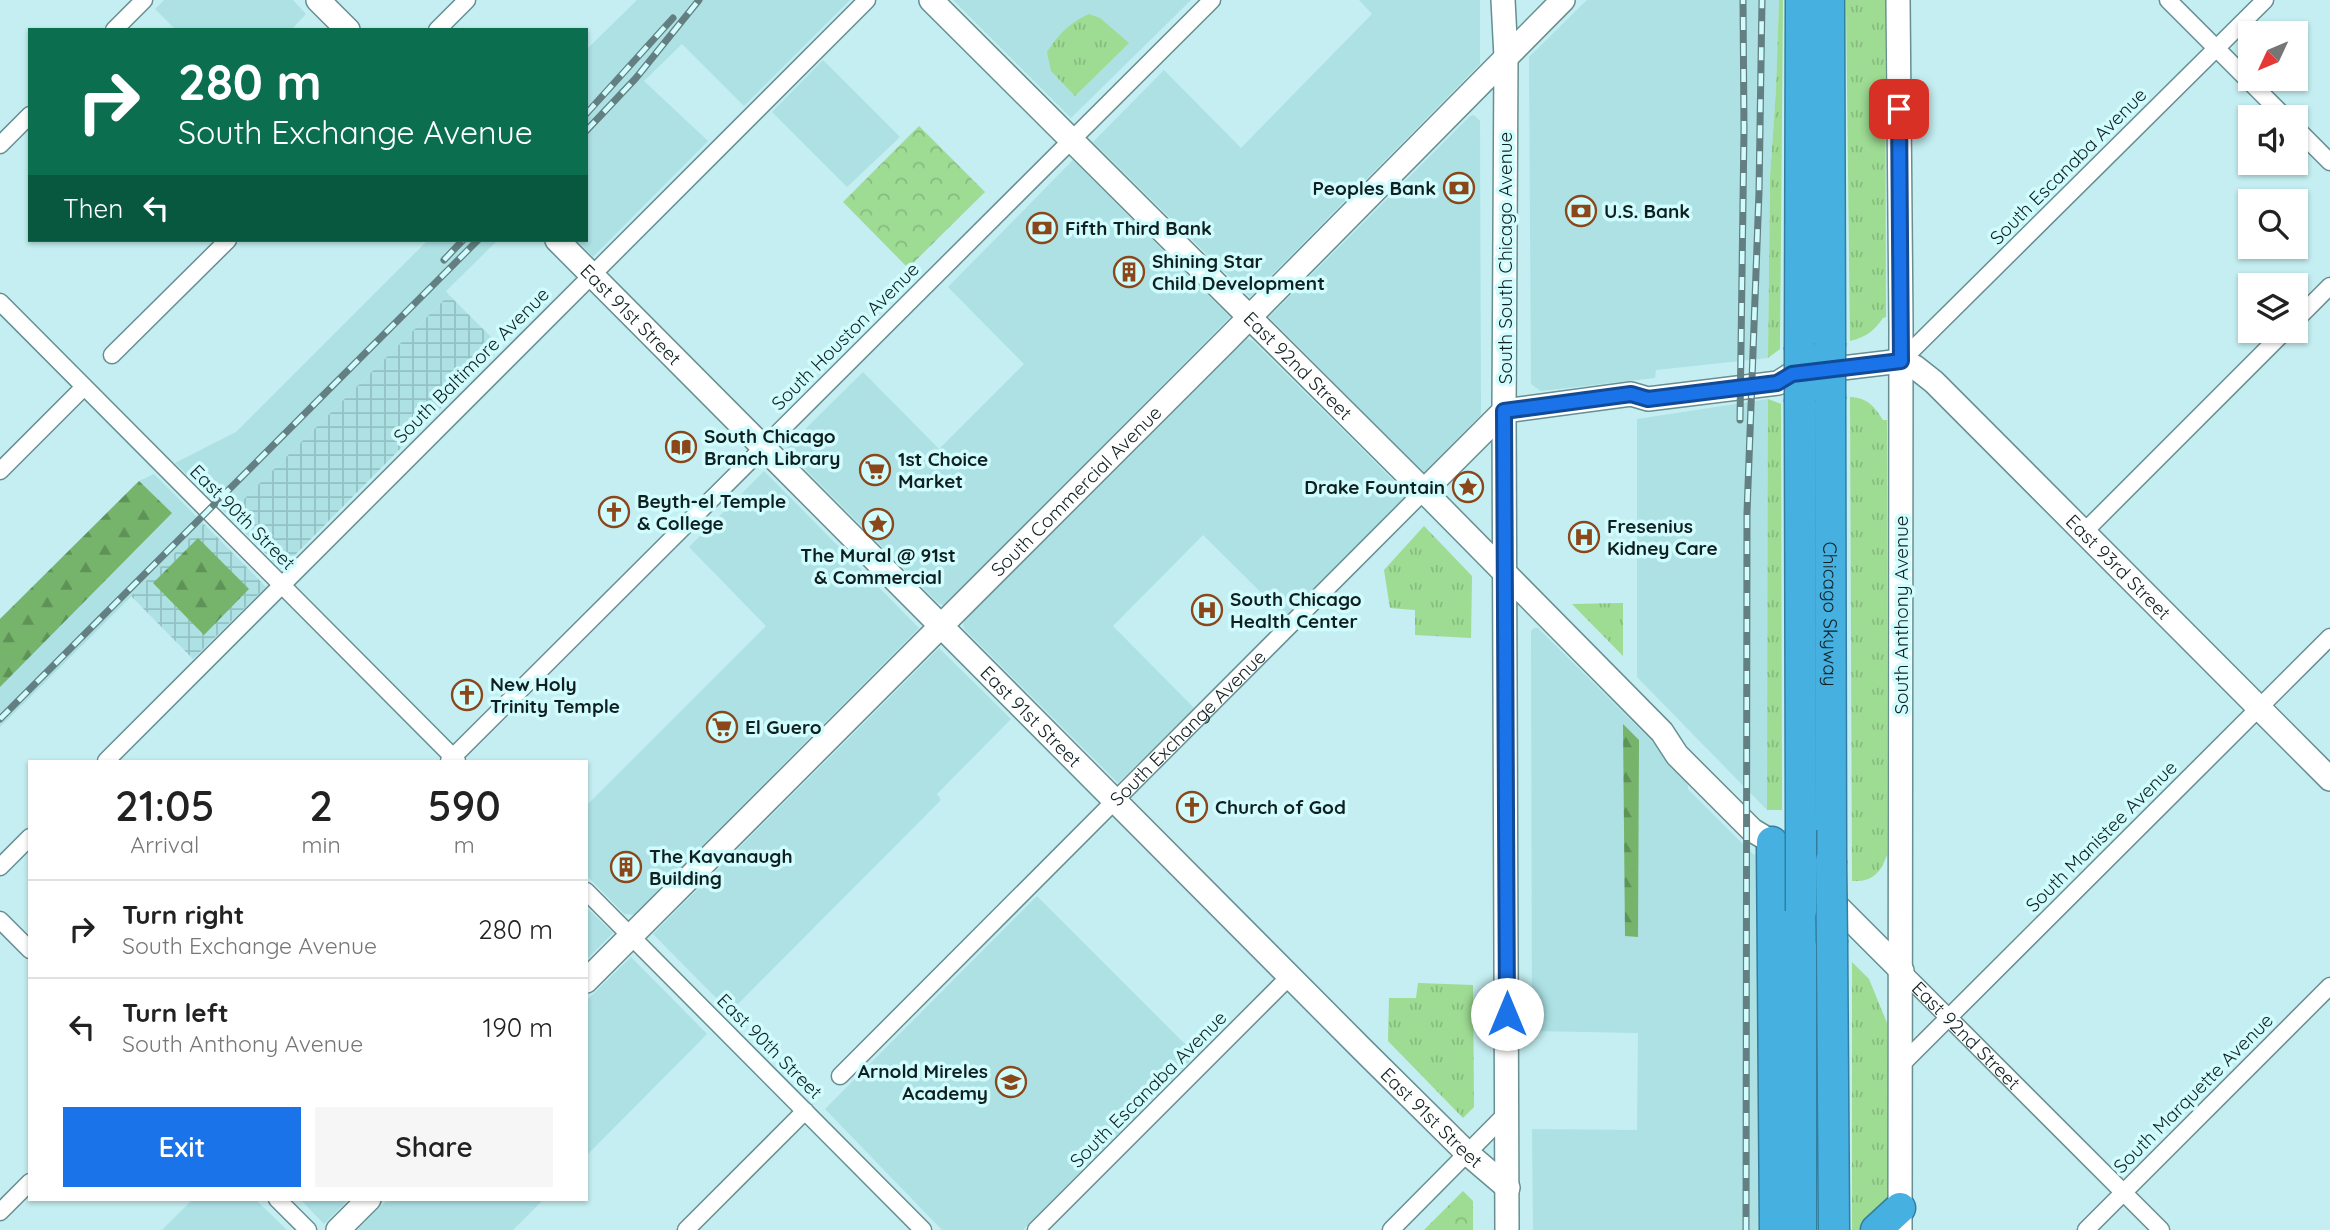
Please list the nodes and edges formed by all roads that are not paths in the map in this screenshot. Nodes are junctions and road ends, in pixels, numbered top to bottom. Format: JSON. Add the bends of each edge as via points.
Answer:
{"nodes":[{"id":1,"x":144,"y":0,"type":"edge"},
{"id":2,"x":318,"y":0,"type":"edge"},
{"id":3,"x":467,"y":0,"type":"edge"},
{"id":4,"x":867,"y":0,"type":"edge"},
{"id":5,"x":931,"y":0,"type":"edge"},
{"id":6,"x":1212,"y":0,"type":"edge"},
{"id":7,"x":1503,"y":0,"type":"edge"},
{"id":8,"x":1563,"y":0,"type":"edge"},
{"id":9,"x":1801,"y":0,"type":"edge"},
{"id":10,"x":1829,"y":0,"type":"edge"},
{"id":11,"x":1898,"y":0,"type":"edge"},
{"id":12,"x":2168,"y":0,"type":"edge"},
{"id":13,"x":2266,"y":0,"type":"edge"},
{"id":14,"x":116,"y":28,"type":"edge"},
{"id":15,"x":346,"y":28,"type":"edge"},
{"id":16,"x":439,"y":28,"type":"edge"},
{"id":17,"x":2216,"y":49,"type":"junction"},
{"id":18,"x":1506,"y":57,"type":"junction"},
{"id":19,"x":2273,"y":105,"type":"edge"},
{"id":20,"x":28,"y":117,"type":"edge"},
{"id":21,"x":2308,"y":140,"type":"edge"},
{"id":22,"x":1072,"y":141,"type":"junction"},
{"id":23,"x":0,"y":145,"type":"edge"},
{"id":24,"x":2330,"y":162,"type":"edge"},
{"id":25,"x":226,"y":242,"type":"edge"},
{"id":26,"x":559,"y":242,"type":"edge"},
{"id":27,"x":591,"y":274,"type":"junction"},
{"id":28,"x":2330,"y":286,"type":"edge"},
{"id":29,"x":0,"y":302,"type":"edge"},
{"id":30,"x":2308,"y":308,"type":"edge"},
{"id":31,"x":1249,"y":318,"type":"junction"},
{"id":32,"x":2273,"y":343,"type":"edge"},
{"id":33,"x":112,"y":355,"type":"dead end"},
{"id":34,"x":1901,"y":361,"type":"junction"},
{"id":35,"x":1797,"y":374,"type":"junction"},
{"id":36,"x":84,"y":387,"type":"junction"},
{"id":37,"x":1504,"y":411,"type":"junction"},
{"id":38,"x":763,"y":447,"type":"junction"},
{"id":39,"x":0,"y":471,"type":"edge"},
{"id":40,"x":1424,"y":491,"type":"junction"},
{"id":41,"x":2084,"y":532,"type":"junction"},
{"id":42,"x":1506,"y":576,"type":"junction"},
{"id":43,"x":281,"y":584,"type":"junction"},
{"id":44,"x":940,"y":627,"type":"junction"},
{"id":45,"x":2330,"y":637,"type":"edge"},
{"id":46,"x":2259,"y":708,"type":"junction"},
{"id":47,"x":107,"y":760,"type":"edge"},
{"id":48,"x":453,"y":760,"type":"edge"},
{"id":49,"x":2330,"y":779,"type":"edge"},
{"id":50,"x":1115,"y":800,"type":"junction"},
{"id":51,"x":28,"y":840,"type":"edge"},
{"id":52,"x":1772,"y":842,"type":"junction"},
{"id":53,"x":0,"y":867,"type":"edge"},
{"id":54,"x":588,"y":893,"type":"edge"},
{"id":55,"x":0,"y":920,"type":"edge"},
{"id":56,"x":632,"y":936,"type":"junction"},
{"id":57,"x":28,"y":948,"type":"edge"},
{"id":58,"x":1902,"y":971,"type":"junction"},
{"id":59,"x":1290,"y":976,"type":"junction"},
{"id":60,"x":588,"y":979,"type":"edge"},
{"id":61,"x":2330,"y":986,"type":"edge"},
{"id":62,"x":1949,"y":1018,"type":"junction"},
{"id":63,"x":1902,"y":1064,"type":"junction"},
{"id":64,"x":840,"y":1076,"type":"dead end"},
{"id":65,"x":805,"y":1111,"type":"junction"},
{"id":66,"x":1507,"y":1113,"type":"junction"},
{"id":67,"x":1467,"y":1153,"type":"junction"},
{"id":68,"x":28,"y":1184,"type":"edge"},
{"id":69,"x":1508,"y":1188,"type":"junction"},
{"id":70,"x":2124,"y":1193,"type":"junction"},
{"id":71,"x":279,"y":1201,"type":"edge"},
{"id":72,"x":367,"y":1201,"type":"edge"},
{"id":73,"x":0,"y":1212,"type":"edge"},
{"id":74,"x":1900,"y":1219,"type":"edge"},
{"id":75,"x":308,"y":1230,"type":"edge"},
{"id":76,"x":338,"y":1230,"type":"edge"},
{"id":77,"x":686,"y":1230,"type":"edge"},
{"id":78,"x":923,"y":1230,"type":"edge"},
{"id":79,"x":1035,"y":1230,"type":"edge"},
{"id":80,"x":1391,"y":1230,"type":"edge"},
{"id":81,"x":1507,"y":1230,"type":"edge"},
{"id":82,"x":1775,"y":1230,"type":"edge"},
{"id":83,"x":1801,"y":1230,"type":"edge"},
{"id":84,"x":1834,"y":1230,"type":"edge"},
{"id":85,"x":1876,"y":1230,"type":"edge"},
{"id":86,"x":2086,"y":1230,"type":"edge"},
{"id":87,"x":2161,"y":1230,"type":"edge"}],
"edges":[{"from":1,"to":14,"type":"street"},
{"from":2,"to":15,"type":"street"},
{"from":3,"to":16,"type":"street"},
{"from":4,"to":27,"type":"street","name":"South Baltimore Avenue"},
{"from":5,"to":22,"type":"street","name":"East 92nd Street"},
{"from":6,"to":22,"type":"street","name":"South Houston Avenue"},
{"from":7,"to":18,"type":"street","name":"South South Chicago Avenue"},
{"from":8,"to":18,"type":"street","name":"South Commercial Avenue"},
{"from":9,"to":35,"type":"highway","name":"Chicago Skyway"},
{"from":10,"to":84,"type":"highway","name":"Chicago Skyway","bridge":true},
{"from":11,"to":34,"type":"street","name":"South Anthony Avenue"},
{"from":12,"to":17,"type":"street"},
{"from":13,"to":17,"type":"street","name":"South Escanaba Avenue"},
{"from":17,"to":19,"type":"street"},
{"from":17,"to":34,"type":"street","name":"South Escanaba Avenue"},
{"from":18,"to":31,"type":"street","name":"South Commercial Avenue"},
{"from":18,"to":37,"type":"street","name":"South South Chicago Avenue"},
{"from":20,"to":23,"type":"street"},
{"from":21,"to":24,"type":"street"},
{"from":22,"to":31,"type":"street","name":"East 92nd Street"},
{"from":22,"to":38,"type":"street","name":"South Houston Avenue"},
{"from":25,"to":33,"type":"street"},
{"from":26,"to":27,"type":"street","name":"East 91st Street"},
{"from":27,"to":38,"type":"street","name":"East 91st Street"},
{"from":27,"to":43,"type":"street","name":"South Baltimore Avenue"},
{"from":28,"to":30,"type":"street"},
{"from":29,"to":36,"type":"street","name":"East 90th Street"},
{"from":31,"to":40,"type":"street","name":"East 92nd Street"},
{"from":31,"to":44,"type":"street","name":"South Commercial Avenue"},
{"from":32,"to":41,"type":"street"},
{"from":34,"to":35,"type":"street"},
{"from":34,"to":41,"type":"street","name":"East 93rd Street","via":[[1934,382]]},
{"from":34,"to":58,"type":"street","name":"South Anthony Avenue"},
{"from":35,"to":37,"type":"street","via":[[1777,383],[1648,399],[1631,394]]},
{"from":35,"to":83,"type":"highway","name":"Chicago Skyway","bridge":true},
{"from":36,"to":39,"type":"street"},
{"from":36,"to":43,"type":"street","name":"East 90th Street"},
{"from":37,"to":40,"type":"street","name":"South Exchange Avenue"},
{"from":37,"to":42,"type":"street","name":"South South Chicago Avenue"},
{"from":38,"to":44,"type":"street","name":"East 91st Street"},
{"from":38,"to":48,"type":"street","name":"South Houston Avenue"},
{"from":40,"to":42,"type":"street","name":"East 92nd Street"},
{"from":40,"to":50,"type":"street","name":"South Exchange Avenue"},
{"from":41,"to":46,"type":"street","name":"East 93rd Street"},
{"from":42,"to":52,"type":"street","name":"East 92nd Street","via":[[1662,732],[1677,755],[1752,830]]},
{"from":42,"to":66,"type":"street","name":"South South Chicago Avenue"},
{"from":43,"to":47,"type":"street","name":"South Baltimore Avenue"},
{"from":43,"to":48,"type":"street","name":"East 90th Street"},
{"from":44,"to":50,"type":"street","name":"East 91st Street"},
{"from":44,"to":56,"type":"street","name":"South Commercial Avenue"},
{"from":45,"to":46,"type":"street","name":"South Manistee Avenue"},
{"from":46,"to":49,"type":"street","name":"East 93rd Street"},
{"from":46,"to":62,"type":"street","name":"South Manistee Avenue"},
{"from":50,"to":59,"type":"street","name":"East 91st Street"},
{"from":50,"to":64,"type":"street","name":"South Exchange Avenue"},
{"from":51,"to":53,"type":"street"},
{"from":52,"to":58,"type":"street","name":"East 92nd Street"},
{"from":52,"to":82,"type":"highway"},
{"from":54,"to":56,"type":"street","name":"East 90th Street"},
{"from":55,"to":57,"type":"street"},
{"from":56,"to":60,"type":"street","name":"South Commercial Avenue"},
{"from":56,"to":65,"type":"street","name":"East 90th Street"},
{"from":58,"to":62,"type":"street","name":"East 92nd Street"},
{"from":58,"to":63,"type":"street","name":"South Anthony Avenue"},
{"from":59,"to":67,"type":"street","name":"East 91st Street"},
{"from":59,"to":79,"type":"street","name":"South Escanaba Avenue"},
{"from":61,"to":70,"type":"street","name":"South Marquette Avenue"},
{"from":62,"to":63,"type":"street","name":"South Manistee Avenue"},
{"from":62,"to":70,"type":"street","name":"East 92nd Street"},
{"from":63,"to":74,"type":"street","name":"South Anthony Avenue"},
{"from":65,"to":77,"type":"street"},
{"from":65,"to":78,"type":"street","name":"East 90th Street"},
{"from":66,"to":67,"type":"street"},
{"from":66,"to":69,"type":"street","name":"South South Chicago Avenue"},
{"from":67,"to":69,"type":"street","name":"East 91st Street"},
{"from":67,"to":80,"type":"street"},
{"from":68,"to":73,"type":"street"},
{"from":69,"to":81,"type":"street","name":"South South Chicago Avenue"},
{"from":70,"to":86,"type":"street","name":"South Marquette Avenue"},
{"from":70,"to":87,"type":"street","name":"East 92nd Street"},
{"from":71,"to":75,"type":"street"},
{"from":72,"to":76,"type":"street"},
{"from":74,"to":85,"type":"highway"}]}
